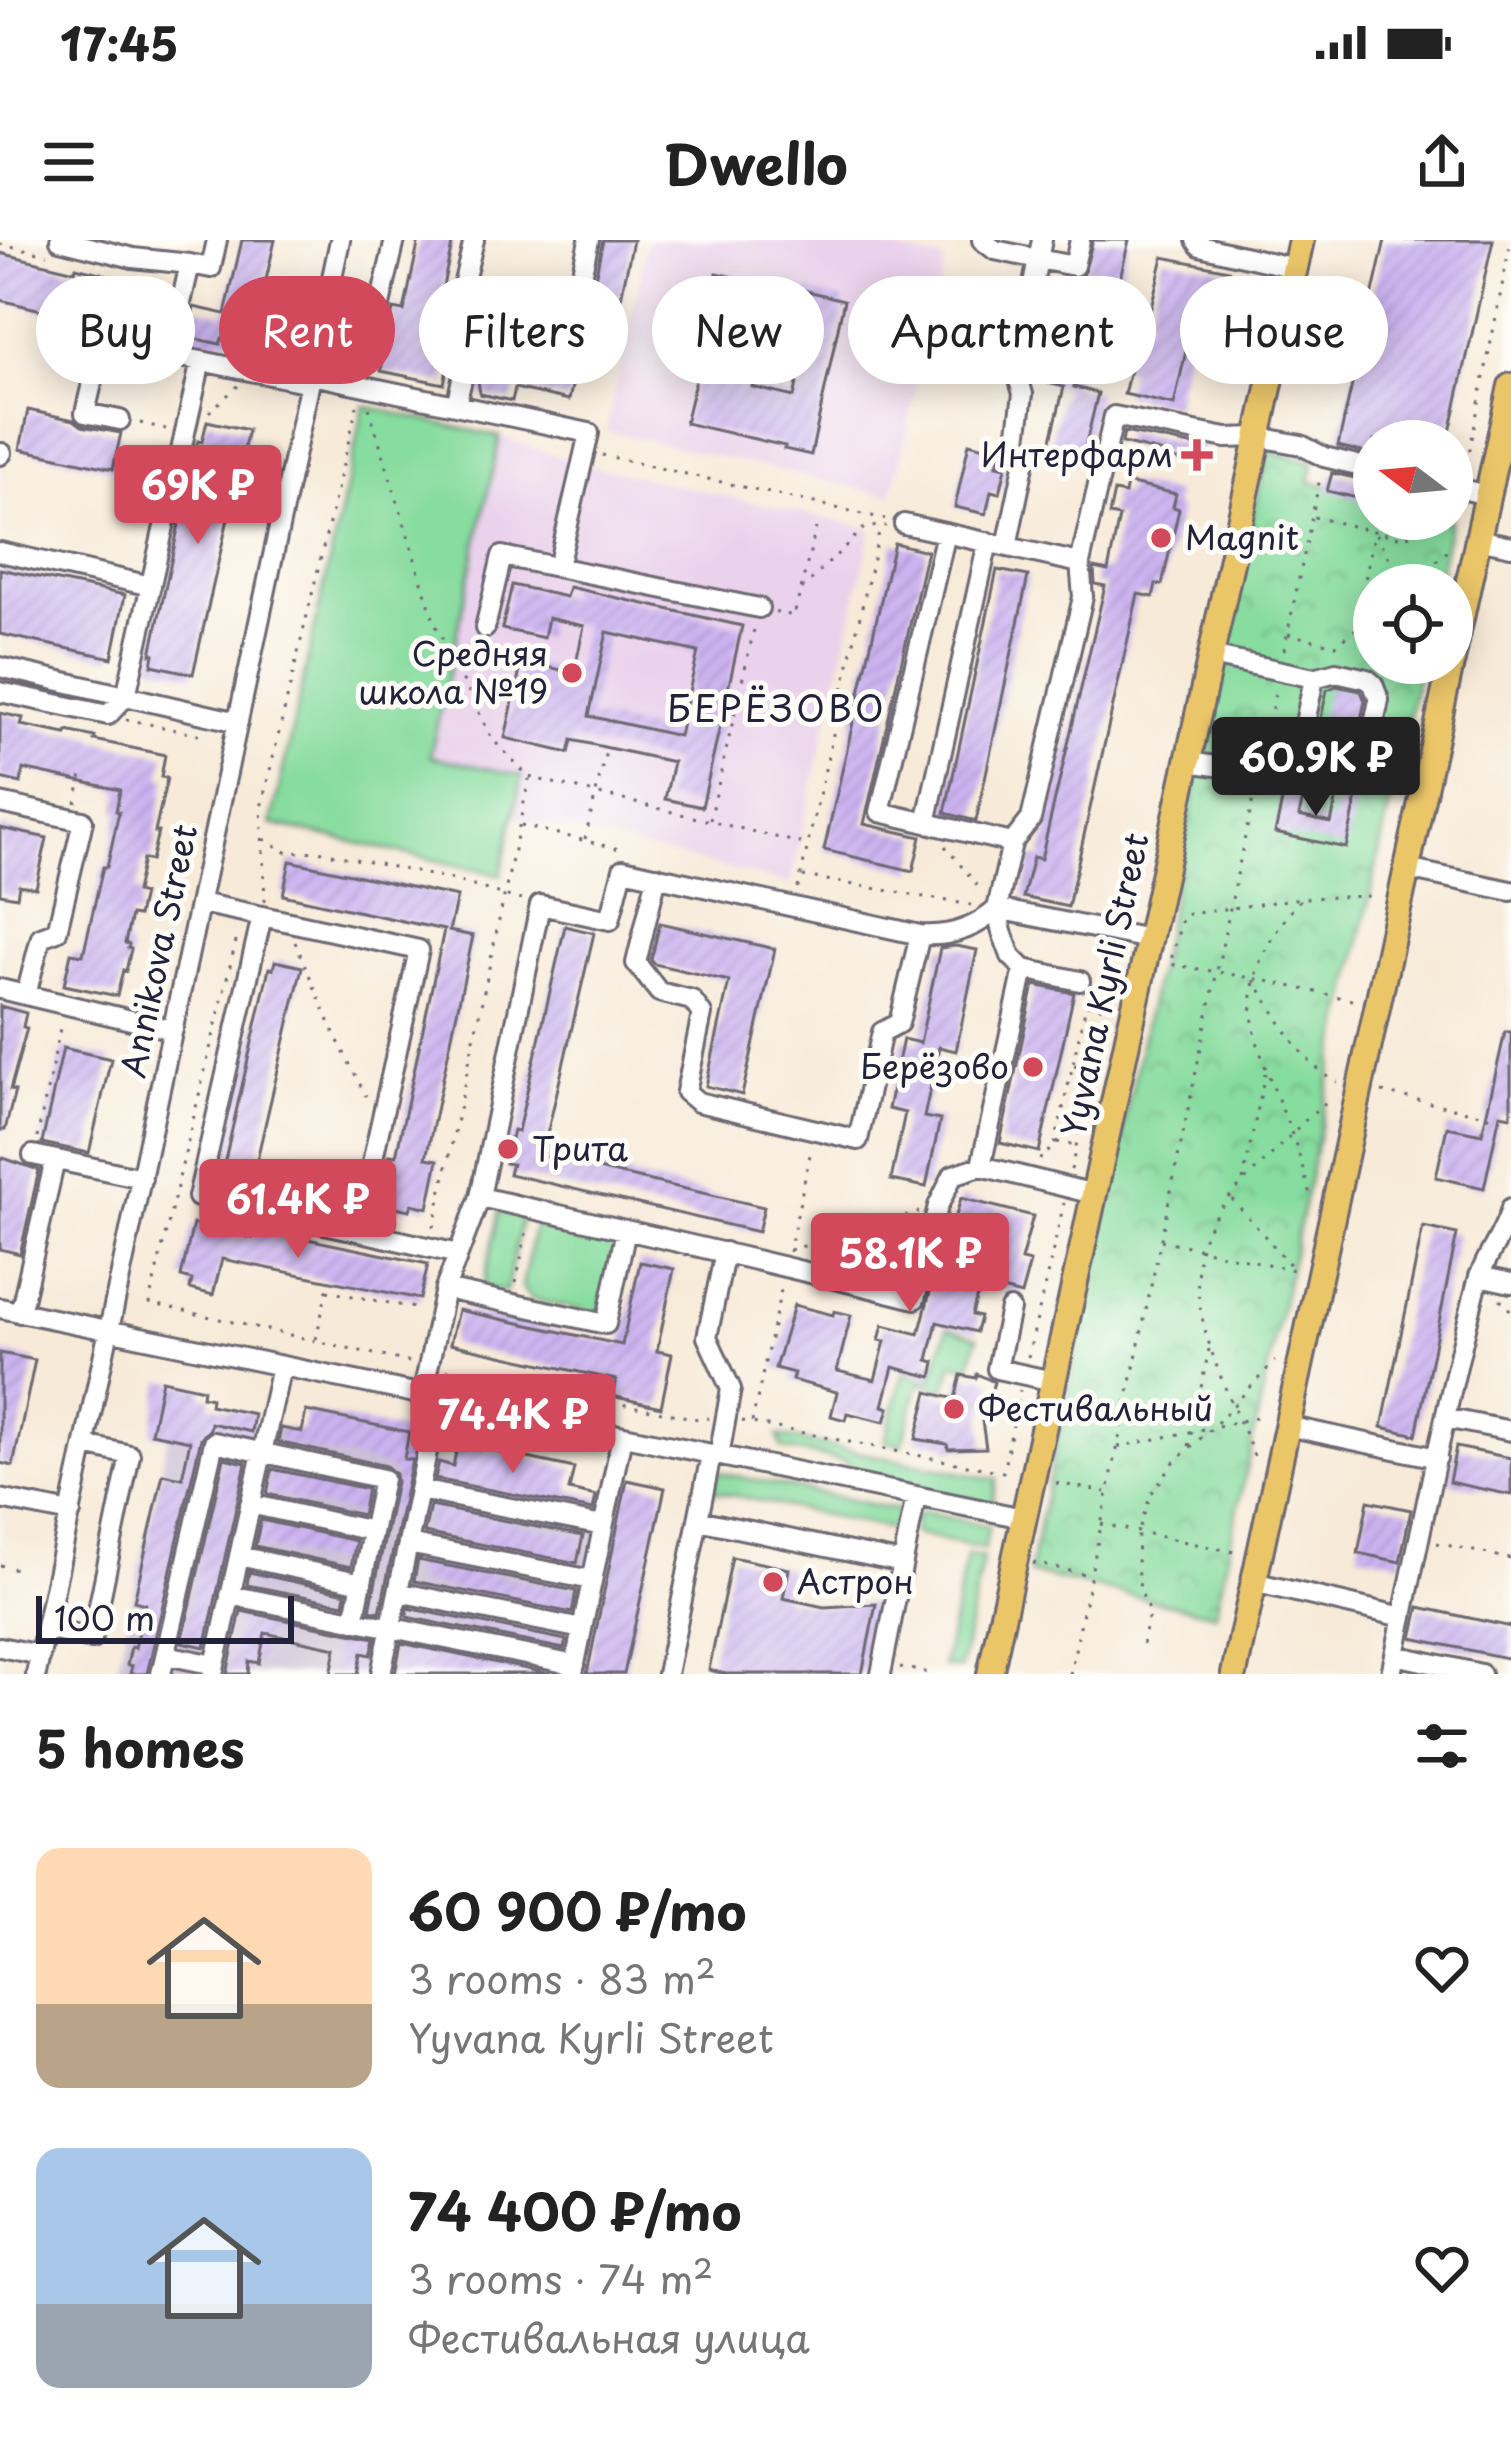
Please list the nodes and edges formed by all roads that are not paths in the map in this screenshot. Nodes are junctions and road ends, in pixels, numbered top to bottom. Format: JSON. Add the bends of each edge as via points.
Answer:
{"nodes":[{"id":1,"x":218,"y":240,"type":"edge"},
{"id":2,"x":340,"y":240,"type":"edge"},
{"id":3,"x":394,"y":240,"type":"edge"},
{"id":4,"x":474,"y":240,"type":"edge"},
{"id":5,"x":589,"y":240,"type":"edge"},
{"id":6,"x":982,"y":240,"type":"edge"},
{"id":7,"x":1080,"y":240,"type":"edge"},
{"id":8,"x":1196,"y":240,"type":"edge"},
{"id":9,"x":1301,"y":240,"type":"edge"},
{"id":10,"x":63,"y":249,"type":"edge"},
{"id":11,"x":1040,"y":249,"type":"edge"},
{"id":12,"x":190,"y":265,"type":"junction"},
{"id":13,"x":1295,"y":268,"type":"junction"},
{"id":14,"x":187,"y":276,"type":"edge"},
{"id":15,"x":332,"y":276,"type":"edge"},
{"id":16,"x":386,"y":276,"type":"edge"},
{"id":17,"x":465,"y":276,"type":"edge"},
{"id":18,"x":581,"y":276,"type":"edge"},
{"id":19,"x":195,"y":361,"type":"edge"},
{"id":20,"x":201,"y":362,"type":"junction"},
{"id":21,"x":219,"y":365,"type":"edge"},
{"id":22,"x":92,"y":384,"type":"edge"},
{"id":23,"x":310,"y":384,"type":"edge"},
{"id":24,"x":354,"y":384,"type":"edge"},
{"id":25,"x":461,"y":384,"type":"edge"},
{"id":26,"x":1511,"y":386,"type":"edge"},
{"id":27,"x":456,"y":405,"type":"junction"},
{"id":28,"x":120,"y":420,"type":"road end"},
{"id":29,"x":1259,"y":437,"type":"junction"},
{"id":30,"x":1353,"y":464,"type":"edge"},
{"id":31,"x":1473,"y":492,"type":"edge"},
{"id":32,"x":1488,"y":495,"type":"junction"},
{"id":33,"x":904,"y":524,"type":"road end"},
{"id":34,"x":946,"y":533,"type":"junction"},
{"id":35,"x":1478,"y":539,"type":"junction"},
{"id":36,"x":998,"y":544,"type":"junction"},
{"id":37,"x":1511,"y":546,"type":"edge"},
{"id":38,"x":0,"y":552,"type":"edge"},
{"id":39,"x":1080,"y":562,"type":"junction"},
{"id":40,"x":1473,"y":564,"type":"edge"},
{"id":41,"x":558,"y":567,"type":"junction"},
{"id":42,"x":151,"y":586,"type":"junction"},
{"id":43,"x":759,"y":608,"type":"road end"},
{"id":44,"x":485,"y":628,"type":"dead end"},
{"id":45,"x":1211,"y":656,"type":"junction"},
{"id":46,"x":0,"y":667,"type":"edge"},
{"id":47,"x":1314,"y":678,"type":"junction"},
{"id":48,"x":1447,"y":684,"type":"edge"},
{"id":49,"x":0,"y":692,"type":"edge"},
{"id":50,"x":126,"y":696,"type":"junction"},
{"id":51,"x":238,"y":722,"type":"junction"},
{"id":52,"x":1188,"y":762,"type":"junction"},
{"id":53,"x":1258,"y":772,"type":"dead end"},
{"id":54,"x":1364,"y":773,"type":"junction"},
{"id":55,"x":1425,"y":786,"type":"junction"},
{"id":56,"x":0,"y":803,"type":"edge"},
{"id":57,"x":926,"y":823,"type":"junction"},
{"id":58,"x":1012,"y":843,"type":"junction"},
{"id":59,"x":1407,"y":869,"type":"junction"},
{"id":60,"x":657,"y":877,"type":"junction"},
{"id":61,"x":1511,"y":891,"type":"edge"},
{"id":62,"x":200,"y":903,"type":"junction"},
{"id":63,"x":997,"y":909,"type":"junction"},
{"id":64,"x":253,"y":914,"type":"junction"},
{"id":65,"x":920,"y":935,"type":"junction"},
{"id":66,"x":1149,"y":939,"type":"junction"},
{"id":67,"x":1024,"y":970,"type":"junction"},
{"id":68,"x":1080,"y":982,"type":"road end"},
{"id":69,"x":0,"y":989,"type":"edge"},
{"id":70,"x":26,"y":995,"type":"junction"},
{"id":71,"x":173,"y":1030,"type":"junction"},
{"id":72,"x":33,"y":1155,"type":"road end"},
{"id":73,"x":55,"y":1160,"type":"junction"},
{"id":74,"x":981,"y":1166,"type":"junction"},
{"id":75,"x":142,"y":1178,"type":"junction"},
{"id":76,"x":1094,"y":1194,"type":"junction"},
{"id":77,"x":480,"y":1197,"type":"junction"},
{"id":78,"x":1511,"y":1208,"type":"edge"},
{"id":79,"x":626,"y":1230,"type":"junction"},
{"id":80,"x":357,"y":1231,"type":"junction"},
{"id":81,"x":725,"y":1252,"type":"junction"},
{"id":82,"x":458,"y":1254,"type":"junction"},
{"id":83,"x":1479,"y":1276,"type":"junction"},
{"id":84,"x":1511,"y":1283,"type":"edge"},
{"id":85,"x":445,"y":1289,"type":"junction"},
{"id":86,"x":0,"y":1308,"type":"edge"},
{"id":87,"x":1010,"y":1309,"type":"dead end"},
{"id":88,"x":20,"y":1313,"type":"junction"},
{"id":89,"x":110,"y":1332,"type":"junction"},
{"id":90,"x":281,"y":1367,"type":"junction"},
{"id":91,"x":1053,"y":1381,"type":"junction"},
{"id":92,"x":430,"y":1397,"type":"junction"},
{"id":93,"x":1445,"y":1418,"type":"junction"},
{"id":94,"x":1287,"y":1426,"type":"junction"},
{"id":95,"x":1511,"y":1431,"type":"edge"},
{"id":96,"x":622,"y":1436,"type":"junction"},
{"id":97,"x":85,"y":1445,"type":"junction"},
{"id":98,"x":262,"y":1452,"type":"junction"},
{"id":99,"x":716,"y":1455,"type":"junction"},
{"id":100,"x":1436,"y":1458,"type":"junction"},
{"id":101,"x":419,"y":1490,"type":"junction"},
{"id":102,"x":916,"y":1496,"type":"junction"},
{"id":103,"x":0,"y":1499,"type":"edge"},
{"id":104,"x":250,"y":1504,"type":"junction"},
{"id":105,"x":70,"y":1513,"type":"junction"},
{"id":106,"x":1023,"y":1518,"type":"junction"},
{"id":107,"x":698,"y":1520,"type":"junction"},
{"id":108,"x":603,"y":1526,"type":"junction"},
{"id":109,"x":372,"y":1531,"type":"junction"},
{"id":110,"x":408,"y":1544,"type":"junction"},
{"id":111,"x":239,"y":1556,"type":"junction"},
{"id":112,"x":903,"y":1563,"type":"junction"},
{"id":113,"x":592,"y":1580,"type":"junction"},
{"id":114,"x":362,"y":1582,"type":"junction"},
{"id":115,"x":1253,"y":1582,"type":"junction"},
{"id":116,"x":398,"y":1592,"type":"junction"},
{"id":117,"x":230,"y":1595,"type":"junction"},
{"id":118,"x":1403,"y":1617,"type":"junction"},
{"id":119,"x":354,"y":1620,"type":"junction"},
{"id":120,"x":391,"y":1628,"type":"junction"},
{"id":121,"x":582,"y":1628,"type":"junction"},
{"id":122,"x":46,"y":1629,"type":"junction"},
{"id":123,"x":0,"y":1647,"type":"edge"},
{"id":124,"x":164,"y":1664,"type":"edge"},
{"id":125,"x":1393,"y":1664,"type":"edge"},
{"id":126,"x":38,"y":1665,"type":"edge"},
{"id":127,"x":214,"y":1670,"type":"edge"},
{"id":128,"x":574,"y":1670,"type":"edge"},
{"id":129,"x":381,"y":1674,"type":"edge"},
{"id":130,"x":667,"y":1674,"type":"edge"},
{"id":131,"x":881,"y":1674,"type":"edge"},
{"id":132,"x":990,"y":1674,"type":"edge"},
{"id":133,"x":1234,"y":1674,"type":"edge"},
{"id":134,"x":1481,"y":1674,"type":"edge"}],
"edges":[{"from":1,"to":12,"type":"street","via":[[212,268]]},
{"from":2,"to":15,"type":"street","name":"Annikova Street"},
{"from":3,"to":16,"type":"street"},
{"from":4,"to":17,"type":"street"},
{"from":5,"to":18,"type":"street"},
{"from":6,"to":11,"type":"street","via":[[995,250]]},
{"from":7,"to":11,"type":"street","via":[[1074,266]]},
{"from":8,"to":13,"type":"street"},
{"from":9,"to":13,"type":"main road","name":"Yyvana Kyrli Street"},
{"from":10,"to":12,"type":"street"},
{"from":11,"to":36,"type":"street","via":[[1016,370],[1024,465]]},
{"from":12,"to":14,"type":"street"},
{"from":13,"to":29,"type":"main road","name":"Yyvana Kyrli Street"},
{"from":19,"to":20,"type":"street"},
{"from":20,"to":21,"type":"street"},
{"from":20,"to":42,"type":"street"},
{"from":22,"to":28,"type":"street","via":[[85,412]]},
{"from":23,"to":51,"type":"street","name":"Annikova Street"},
{"from":24,"to":27,"type":"street"},
{"from":25,"to":27,"type":"street"},
{"from":26,"to":32,"type":"main road"},
{"from":27,"to":41,"type":"street","via":[[589,433]]},
{"from":29,"to":30,"type":"street"},
{"from":29,"to":39,"type":"street","via":[[1114,416]]},
{"from":29,"to":45,"type":"main road","name":"Yyvana Kyrli Street"},
{"from":31,"to":32,"type":"street"},
{"from":32,"to":35,"type":"main road"},
{"from":33,"to":34,"type":"street"},
{"from":34,"to":36,"type":"street"},
{"from":34,"to":57,"type":"street","via":[[880,812]]},
{"from":35,"to":37,"type":"street"},
{"from":35,"to":40,"type":"main road"},
{"from":36,"to":39,"type":"street"},
{"from":36,"to":57,"type":"street"},
{"from":38,"to":42,"type":"street"},
{"from":39,"to":58,"type":"street","via":[[1082,597],[1031,819]]},
{"from":41,"to":43,"type":"street"},
{"from":41,"to":44,"type":"street","via":[[502,556]]},
{"from":42,"to":50,"type":"street"},
{"from":45,"to":47,"type":"street"},
{"from":45,"to":52,"type":"main road","name":"Yyvana Kyrli Street"},
{"from":46,"to":50,"type":"street"},
{"from":47,"to":54,"type":"street","via":[[1336,672],[1373,684],[1379,700]]},
{"from":47,"to":54,"type":"street","via":[[1295,773],[1340,783]]},
{"from":48,"to":55,"type":"main road"},
{"from":49,"to":50,"type":"street","via":[[108,715]]},
{"from":50,"to":51,"type":"street"},
{"from":51,"to":62,"type":"street","name":"Annikova Street"},
{"from":52,"to":53,"type":"street"},
{"from":52,"to":66,"type":"main road","name":"Yyvana Kyrli Street"},
{"from":54,"to":55,"type":"street"},
{"from":55,"to":59,"type":"main road"},
{"from":56,"to":70,"type":"street","via":[[83,821],[57,931],[40,937]]},
{"from":57,"to":58,"type":"street"},
{"from":58,"to":63,"type":"street"},
{"from":59,"to":61,"type":"street"},
{"from":59,"to":94,"type":"main road"},
{"from":60,"to":65,"type":"street"},
{"from":60,"to":65,"type":"street","via":[[636,964],[659,992],[692,1000],[702,1014],[686,1092],[698,1102],[858,1140],[881,1032],[899,1022]]},
{"from":60,"to":77,"type":"street","via":[[622,869],[610,920],[540,905]]},
{"from":62,"to":64,"type":"street"},
{"from":62,"to":71,"type":"street","name":"Annikova Street"},
{"from":63,"to":65,"type":"street","via":[[943,937]]},
{"from":63,"to":66,"type":"street"},
{"from":63,"to":67,"type":"street","via":[[1010,956]]},
{"from":64,"to":80,"type":"street","via":[[198,1197]]},
{"from":64,"to":80,"type":"street","via":[[418,950]]},
{"from":66,"to":76,"type":"main road","name":"Yyvana Kyrli Street"},
{"from":67,"to":68,"type":"street"},
{"from":67,"to":74,"type":"street"},
{"from":69,"to":70,"type":"street"},
{"from":70,"to":71,"type":"street"},
{"from":71,"to":75,"type":"street","name":"Annikova Street"},
{"from":72,"to":73,"type":"street"},
{"from":73,"to":75,"type":"street"},
{"from":73,"to":88,"type":"street"},
{"from":74,"to":76,"type":"street"},
{"from":74,"to":81,"type":"street","via":[[953,1175],[915,1299]]},
{"from":75,"to":89,"type":"street","name":"Annikova Street"},
{"from":76,"to":91,"type":"main road","name":"Yyvana Kyrli Street"},
{"from":77,"to":79,"type":"street"},
{"from":77,"to":82,"type":"street"},
{"from":78,"to":83,"type":"street"},
{"from":79,"to":81,"type":"street"},
{"from":79,"to":85,"type":"street","via":[[606,1324]]},
{"from":80,"to":82,"type":"street"},
{"from":81,"to":99,"type":"street","via":[[707,1337],[731,1389]]},
{"from":82,"to":85,"type":"street"},
{"from":83,"to":84,"type":"street"},
{"from":83,"to":93,"type":"street"},
{"from":85,"to":92,"type":"street","via":[[428,1366]]},
{"from":86,"to":88,"type":"street"},
{"from":87,"to":91,"type":"street","via":[[997,1369]]},
{"from":88,"to":89,"type":"street"},
{"from":89,"to":90,"type":"street"},
{"from":89,"to":97,"type":"street","name":"Annikova Street"},
{"from":90,"to":92,"type":"street"},
{"from":90,"to":98,"type":"street"},
{"from":91,"to":106,"type":"main road","name":"Yyvana Kyrli Street"},
{"from":92,"to":96,"type":"street"},
{"from":92,"to":101,"type":"street"},
{"from":93,"to":95,"type":"street"},
{"from":93,"to":100,"type":"street"},
{"from":94,"to":100,"type":"street"},
{"from":94,"to":115,"type":"main road"},
{"from":96,"to":99,"type":"street"},
{"from":96,"to":108,"type":"street"},
{"from":97,"to":105,"type":"street","name":"Annikova Street"},
{"from":97,"to":122,"type":"street","via":[[130,1455],[92,1639]]},
{"from":98,"to":104,"type":"street"},
{"from":98,"to":109,"type":"street","via":[[383,1479]]},
{"from":98,"to":124,"type":"street","via":[[214,1442]]},
{"from":99,"to":102,"type":"street"},
{"from":99,"to":107,"type":"street"},
{"from":100,"to":118,"type":"street"},
{"from":101,"to":108,"type":"street"},
{"from":101,"to":110,"type":"street"},
{"from":102,"to":106,"type":"street"},
{"from":102,"to":112,"type":"street"},
{"from":103,"to":105,"type":"street"},
{"from":104,"to":109,"type":"street"},
{"from":104,"to":111,"type":"street"},
{"from":105,"to":122,"type":"street","name":"Annikova Street"},
{"from":106,"to":132,"type":"main road","name":"Yyvana Kyrli Street"},
{"from":107,"to":112,"type":"street"},
{"from":107,"to":130,"type":"street"},
{"from":108,"to":113,"type":"street"},
{"from":109,"to":114,"type":"street"},
{"from":110,"to":113,"type":"street"},
{"from":110,"to":116,"type":"street"},
{"from":111,"to":114,"type":"street"},
{"from":111,"to":117,"type":"street"},
{"from":112,"to":131,"type":"street"},
{"from":113,"to":121,"type":"street"},
{"from":114,"to":119,"type":"street"},
{"from":115,"to":118,"type":"street"},
{"from":115,"to":133,"type":"main road"},
{"from":116,"to":120,"type":"street"},
{"from":116,"to":121,"type":"street"},
{"from":117,"to":119,"type":"street"},
{"from":117,"to":127,"type":"street"},
{"from":118,"to":125,"type":"street"},
{"from":119,"to":120,"type":"street"},
{"from":120,"to":128,"type":"street"},
{"from":120,"to":129,"type":"street"},
{"from":121,"to":128,"type":"street"},
{"from":122,"to":126,"type":"street","name":"Annikova Street"},
{"from":123,"to":126,"type":"street"},
{"from":124,"to":127,"type":"street"},
{"from":125,"to":134,"type":"street"}]}
